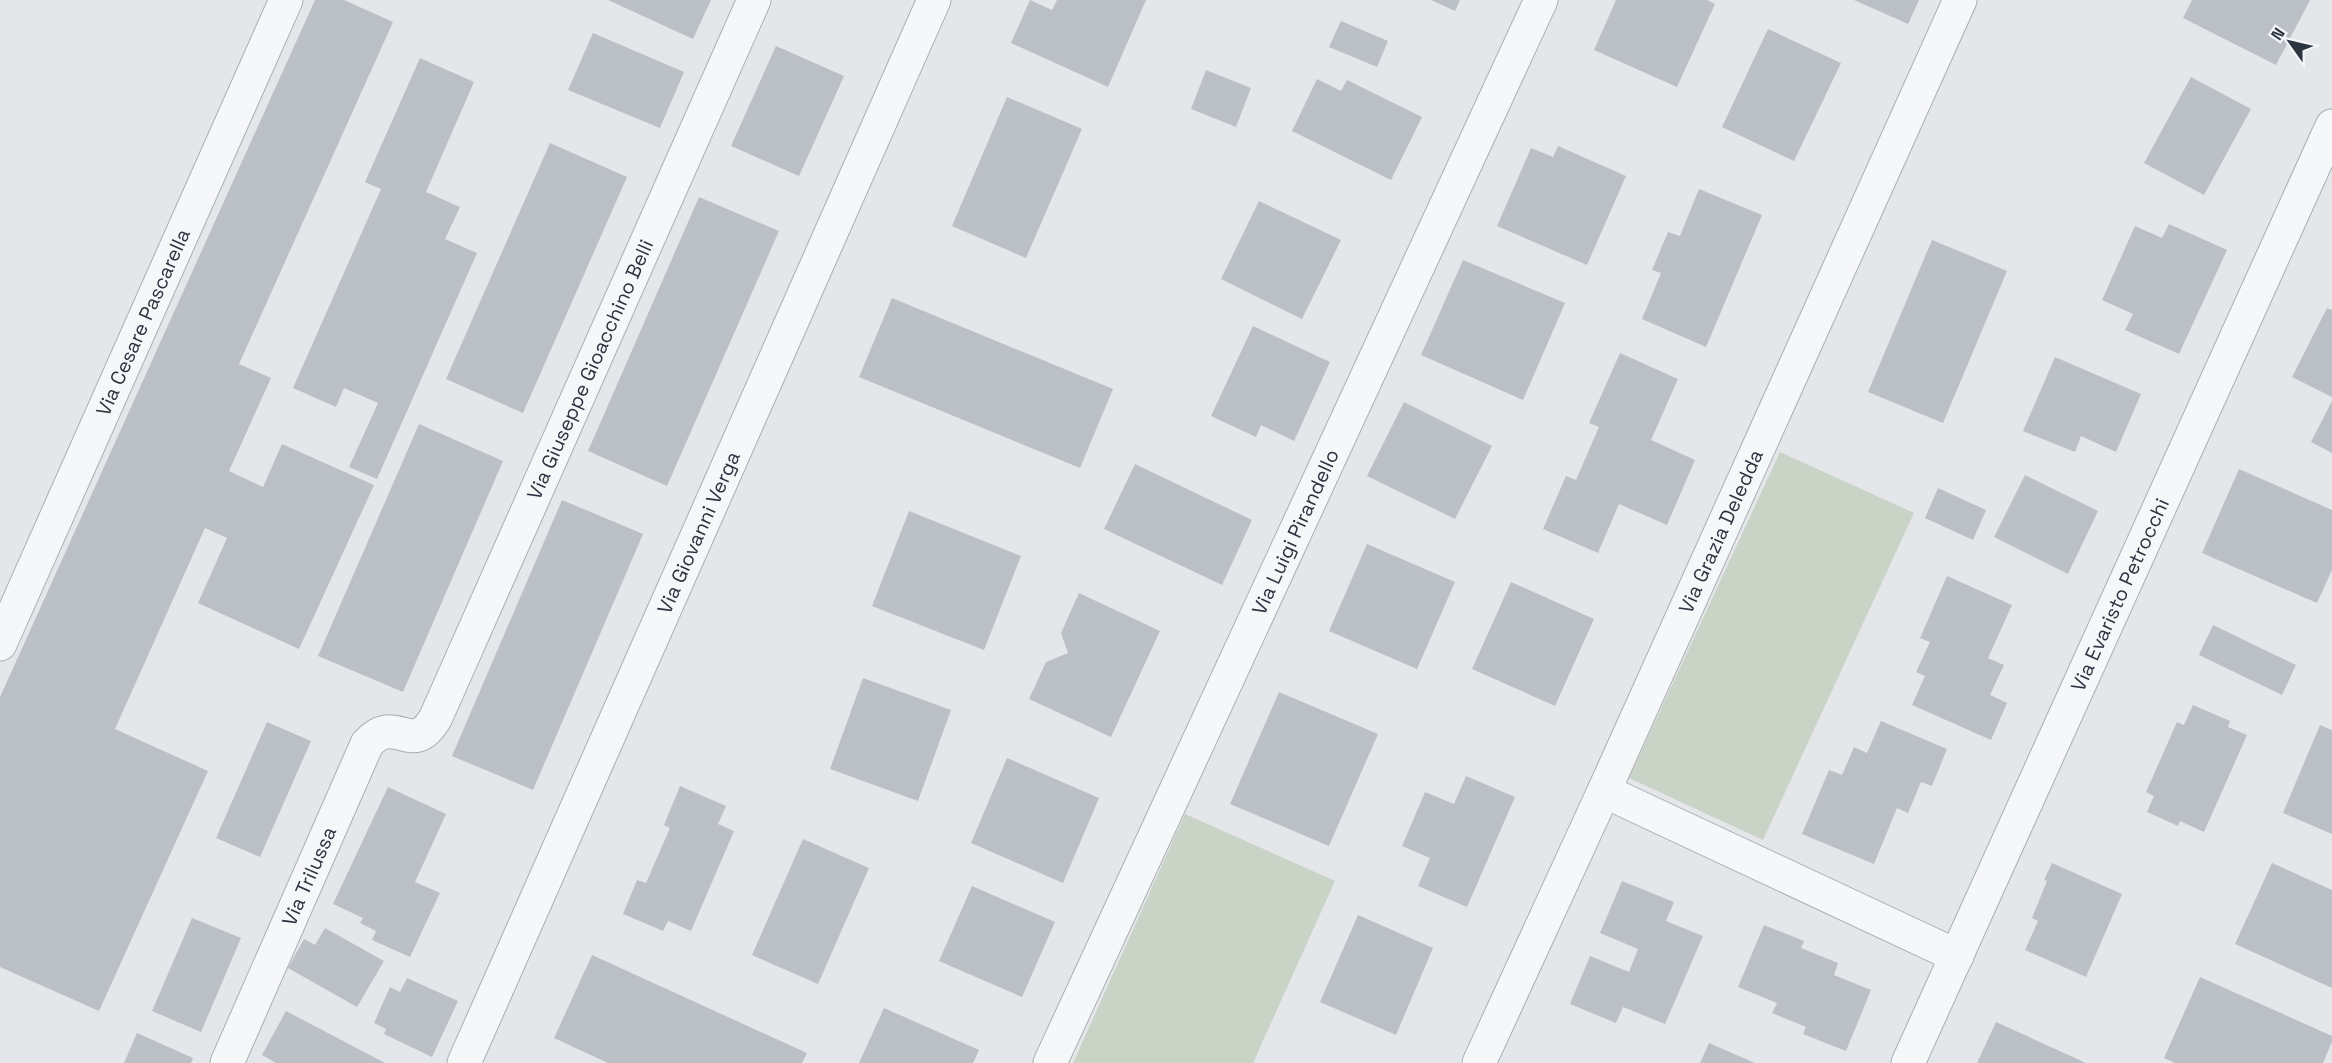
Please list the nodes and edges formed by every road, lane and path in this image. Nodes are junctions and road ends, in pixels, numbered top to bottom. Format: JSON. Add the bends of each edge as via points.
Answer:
{"nodes":[{"id":1,"x":286,"y":0,"type":"edge"},
{"id":2,"x":754,"y":0,"type":"edge"},
{"id":3,"x":934,"y":0,"type":"edge"},
{"id":4,"x":1541,"y":0,"type":"edge"},
{"id":5,"x":1960,"y":0,"type":"edge"},
{"id":6,"x":2332,"y":126,"type":"edge"},
{"id":7,"x":0,"y":644,"type":"edge"},
{"id":8,"x":420,"y":735,"type":"joint"},
{"id":9,"x":1604,"y":790,"type":"junction"},
{"id":10,"x":1957,"y":956,"type":"junction"},
{"id":11,"x":476,"y":1059,"type":"edge"},
{"id":12,"x":227,"y":1063,"type":"edge"},
{"id":13,"x":1050,"y":1063,"type":"edge"},
{"id":14,"x":1479,"y":1063,"type":"edge"},
{"id":15,"x":1908,"y":1063,"type":"edge"}],
"edges":[{"from":1,"to":7,"type":"street","name":"Via Cesare Pascarella"},
{"from":2,"to":8,"type":"street","name":"Via Giuseppe Gioacchino Belli","via":[[436,717]]},
{"from":3,"to":11,"type":"street","name":"Via Giovanni Verga"},
{"from":4,"to":13,"type":"street","name":"Via Luigi Pirandello"},
{"from":5,"to":9,"type":"street","name":"Via Grazia Deledda"},
{"from":6,"to":10,"type":"street","name":"Via Evaristo Petrocchi"},
{"from":8,"to":12,"type":"street","name":"Via Trilussa","via":[[382,731],[367,744]]},
{"from":9,"to":10,"type":"street"},
{"from":9,"to":14,"type":"street","name":"Via Grazia Deledda"},
{"from":10,"to":15,"type":"street","name":"Via Evaristo Petrocchi"}]}
